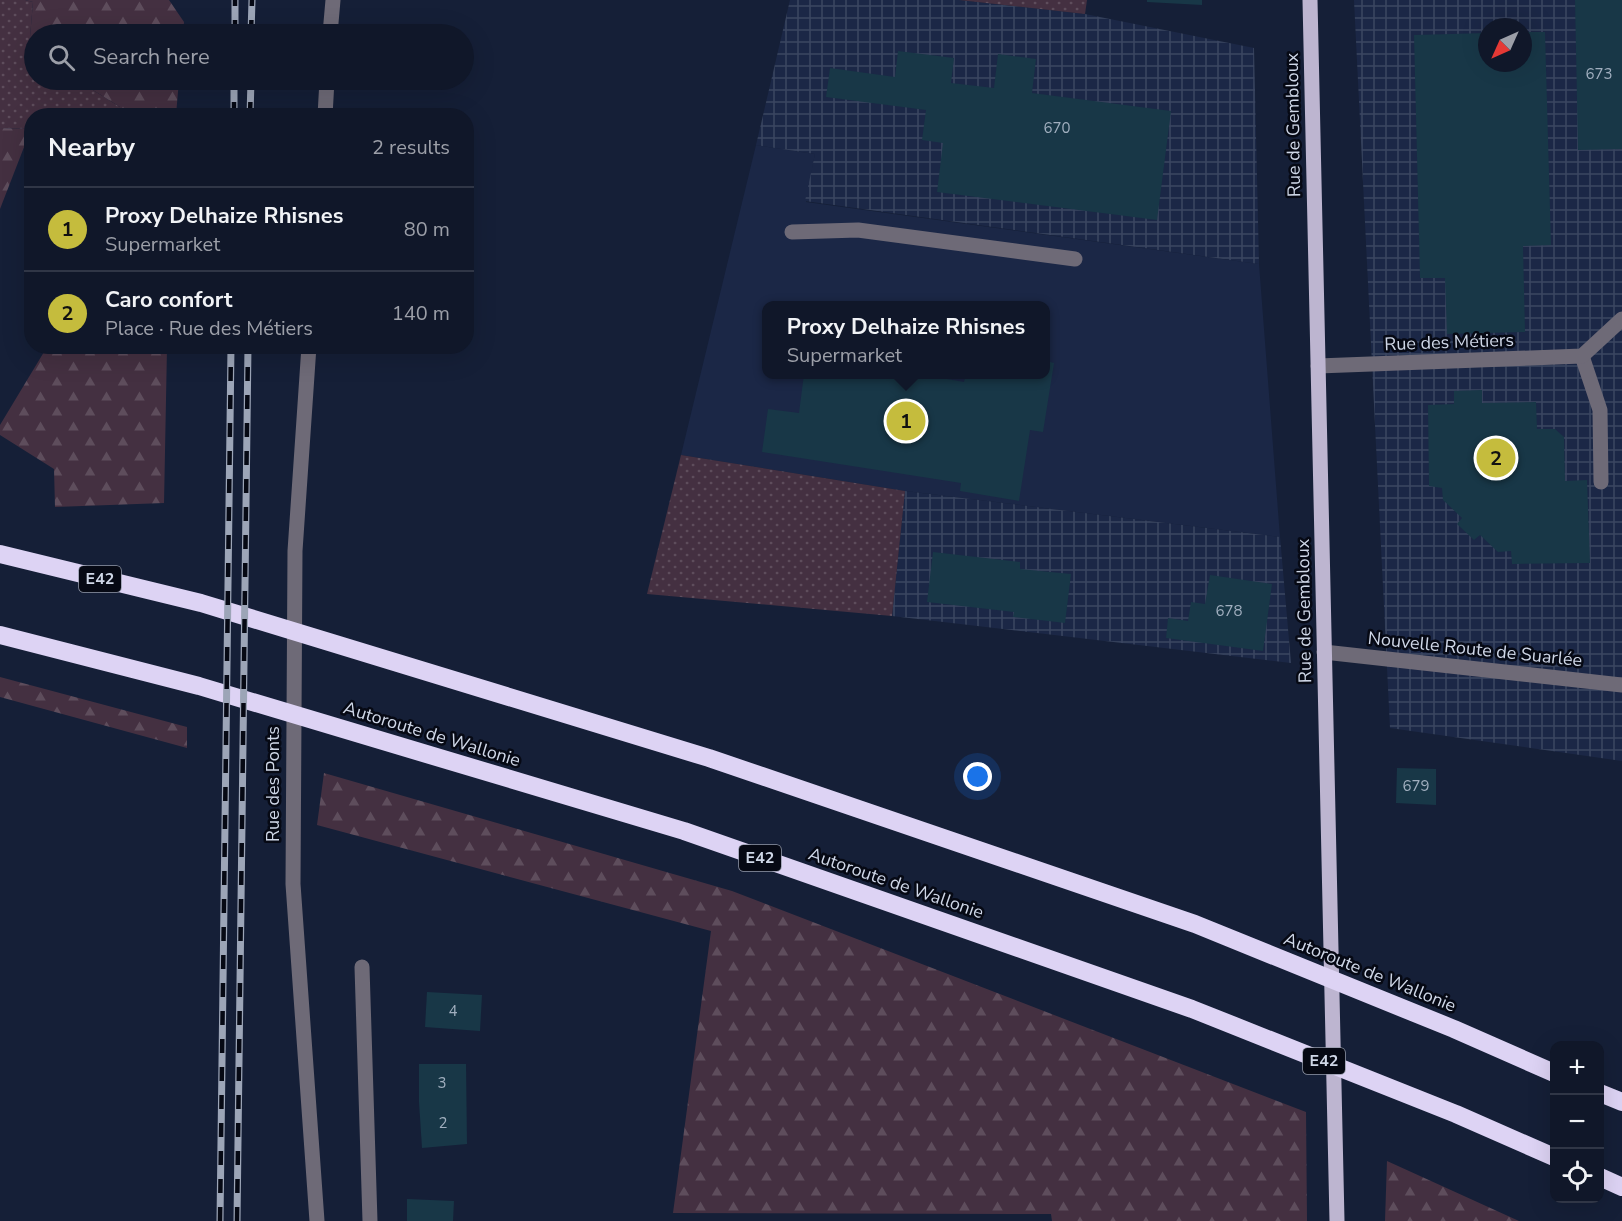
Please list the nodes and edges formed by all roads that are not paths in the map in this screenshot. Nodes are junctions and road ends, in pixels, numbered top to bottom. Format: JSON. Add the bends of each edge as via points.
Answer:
{"nodes":[{"id":1,"x":333,"y":0,"type":"edge"},
{"id":2,"x":1310,"y":0,"type":"edge"},
{"id":3,"x":331,"y":24,"type":"edge"},
{"id":4,"x":326,"y":90,"type":"edge"},
{"id":5,"x":325,"y":108,"type":"edge"},
{"id":6,"x":792,"y":232,"type":"dead end"},
{"id":7,"x":1076,"y":260,"type":"dead end"},
{"id":8,"x":1622,"y":319,"type":"edge"},
{"id":9,"x":308,"y":354,"type":"edge"},
{"id":10,"x":1582,"y":356,"type":"junction"},
{"id":11,"x":1318,"y":366,"type":"junction"},
{"id":12,"x":1601,"y":482,"type":"dead end"},
{"id":13,"x":0,"y":554,"type":"edge"},
{"id":14,"x":0,"y":634,"type":"edge"},
{"id":15,"x":1324,"y":652,"type":"junction"},
{"id":16,"x":1622,"y":685,"type":"edge"},
{"id":17,"x":362,"y":967,"type":"dead end"},
{"id":18,"x":1550,"y":1071,"type":"edge"},
{"id":19,"x":1604,"y":1094,"type":"edge"},
{"id":20,"x":1622,"y":1102,"type":"edge"},
{"id":21,"x":1550,"y":1155,"type":"edge"},
{"id":22,"x":1604,"y":1179,"type":"edge"},
{"id":23,"x":1622,"y":1186,"type":"edge"},
{"id":24,"x":317,"y":1221,"type":"edge"},
{"id":25,"x":370,"y":1221,"type":"edge"},
{"id":26,"x":1337,"y":1221,"type":"edge"}],
"edges":[{"from":1,"to":3,"type":"street"},
{"from":2,"to":11,"type":"main road","name":"Rue de Gembloux"},
{"from":4,"to":5,"type":"street"},
{"from":6,"to":7,"type":"street","via":[[858,230]]},
{"from":8,"to":10,"type":"street"},
{"from":9,"to":24,"type":"street","name":"Rue des Ponts","via":[[295,551],[293,884]]},
{"from":10,"to":11,"type":"street","name":"Rue des Métiers"},
{"from":10,"to":12,"type":"street","via":[[1600,410]]},
{"from":11,"to":15,"type":"main road","name":"Rue de Gembloux"},
{"from":13,"to":18,"type":"highway","name":"Autoroute de Wallonie","number":"E42","via":[[201,603],[709,758],[1196,924]]},
{"from":14,"to":21,"type":"highway","name":"Autoroute de Wallonie","number":"E42","via":[[199,686],[684,831],[1192,1009]]},
{"from":15,"to":16,"type":"street","name":"Nouvelle Route de Suarlée"},
{"from":15,"to":26,"type":"main road","name":"Rue de Gembloux"},
{"from":17,"to":25,"type":"street"},
{"from":19,"to":20,"type":"highway"},
{"from":22,"to":23,"type":"highway"}]}
